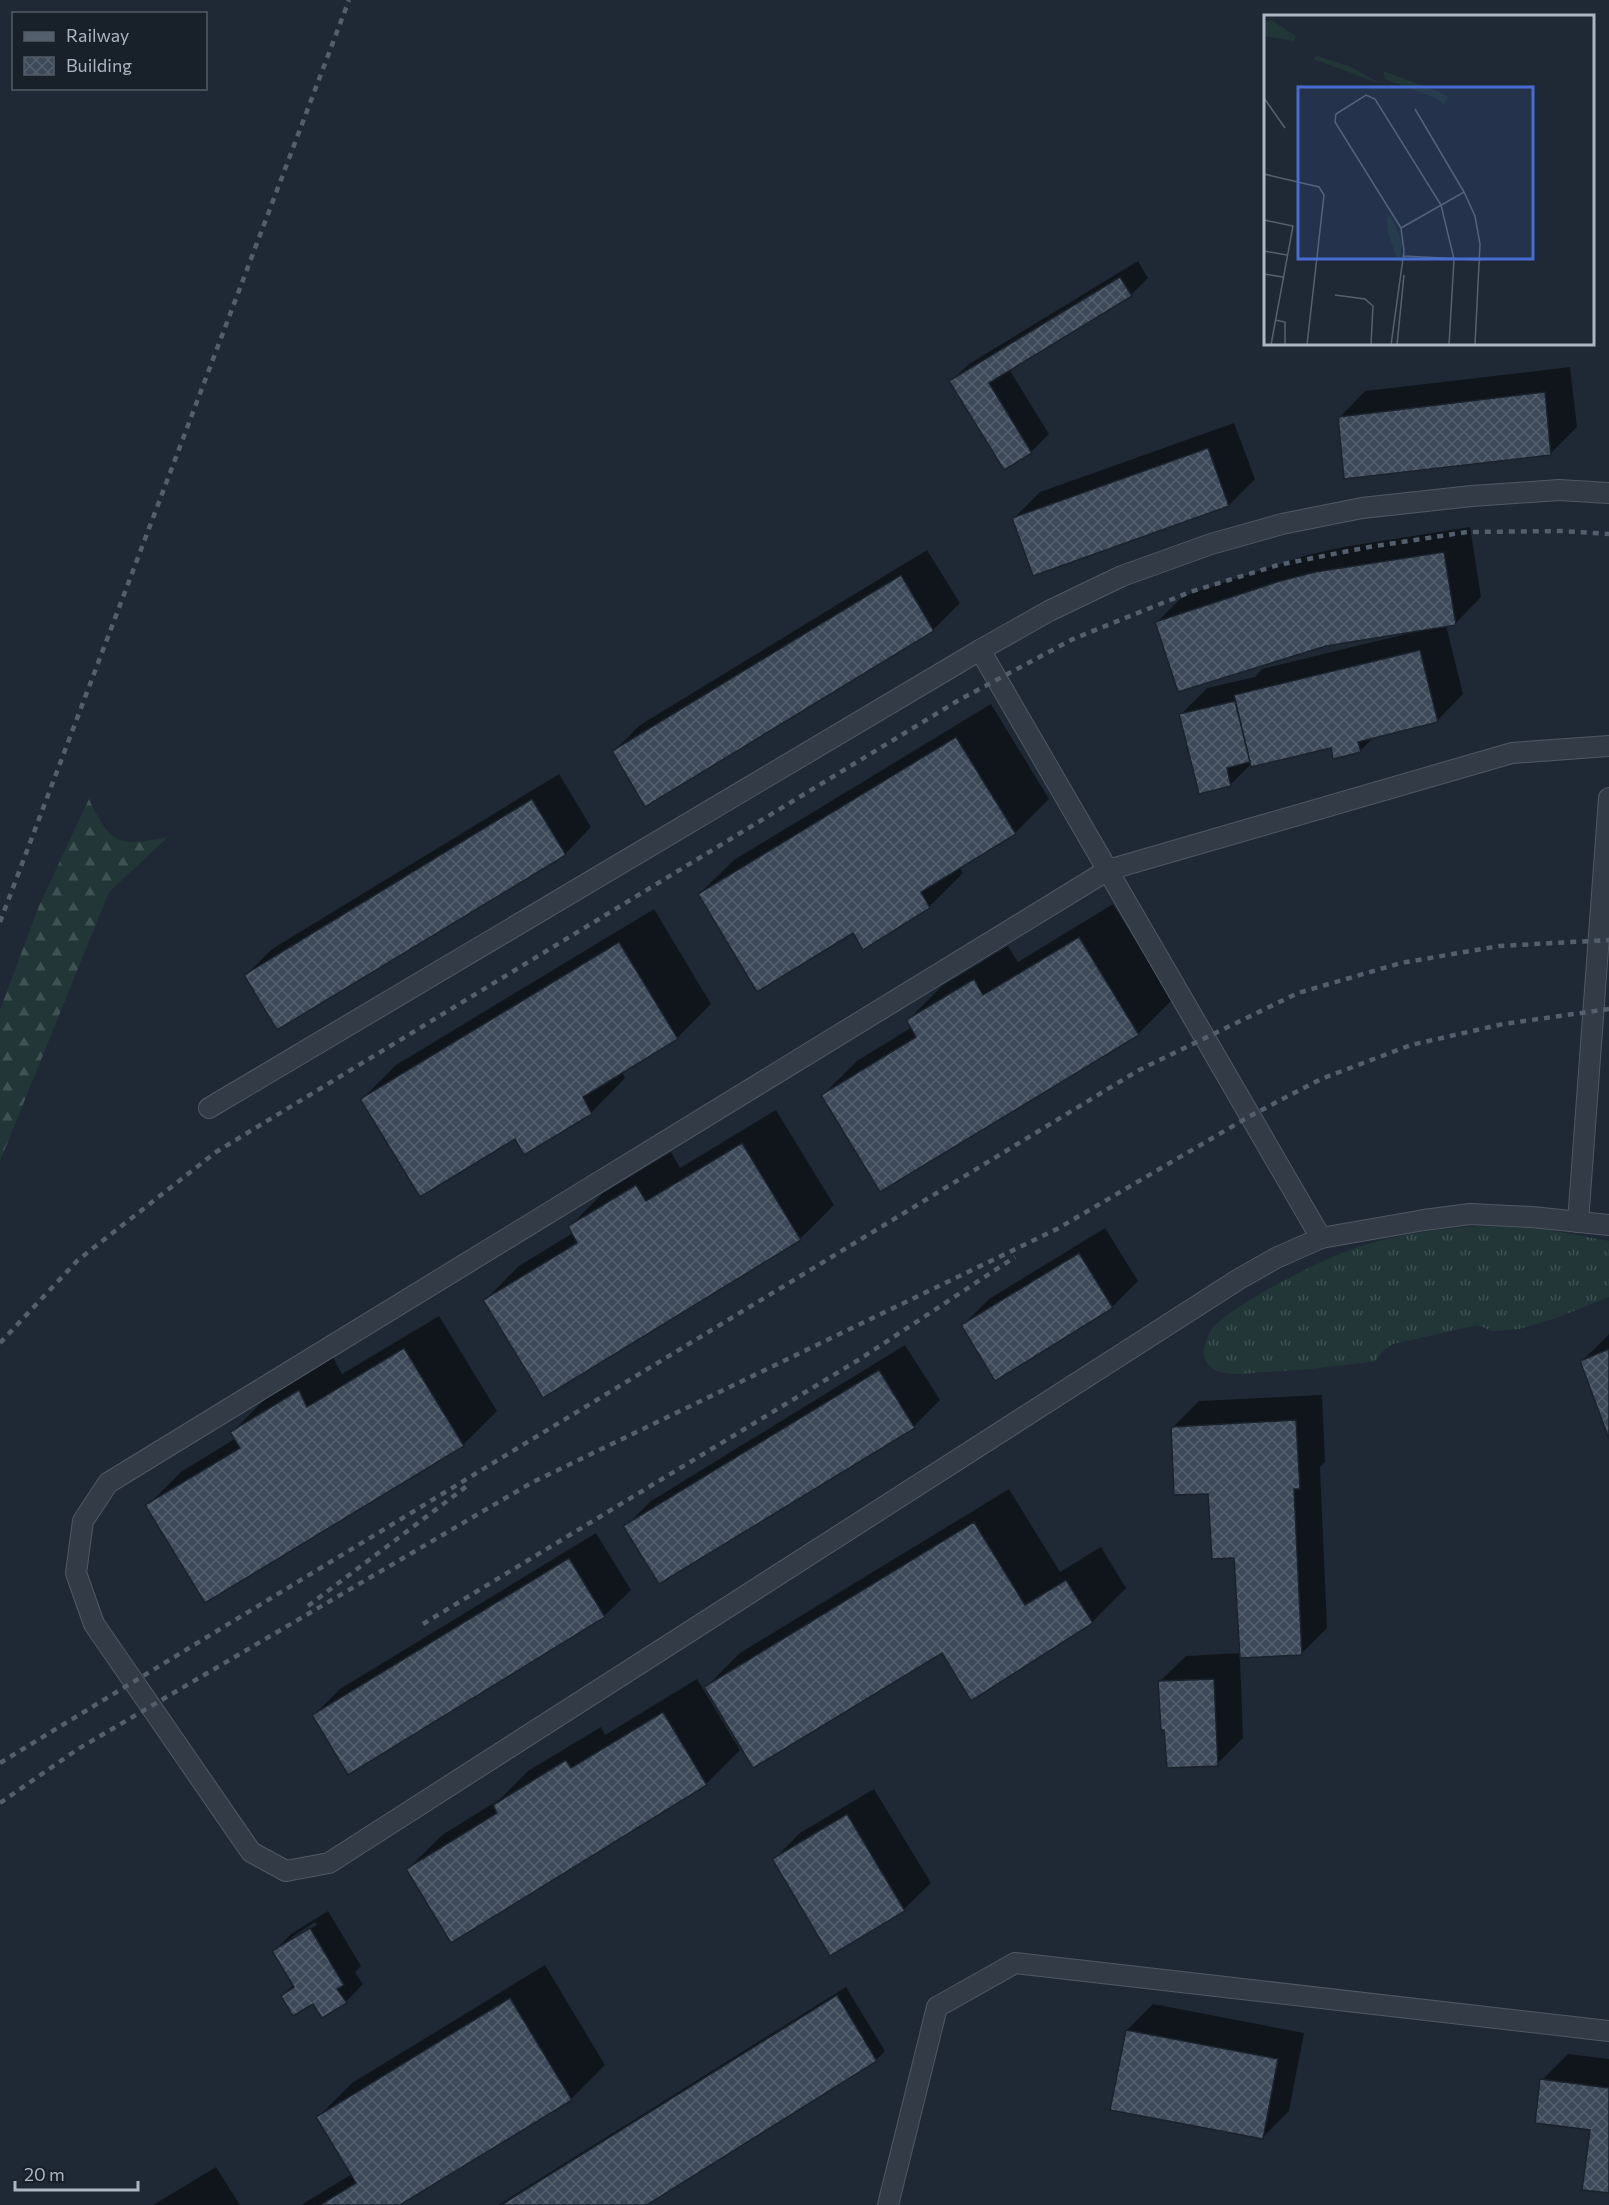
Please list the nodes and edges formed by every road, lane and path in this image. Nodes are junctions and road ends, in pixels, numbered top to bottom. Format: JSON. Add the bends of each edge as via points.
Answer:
{"nodes":[{"id":1,"x":1609,"y":493,"type":"edge"},
{"id":2,"x":980,"y":650,"type":"junction"},
{"id":3,"x":1609,"y":746,"type":"edge"},
{"id":4,"x":1609,"y":798,"type":"edge"},
{"id":5,"x":1108,"y":870,"type":"junction"},
{"id":6,"x":209,"y":1108,"type":"dead end"},
{"id":7,"x":1578,"y":1222,"type":"junction"},
{"id":8,"x":1609,"y":1224,"type":"edge"},
{"id":9,"x":1321,"y":1238,"type":"junction"},
{"id":10,"x":1609,"y":2031,"type":"edge"},
{"id":11,"x":888,"y":2205,"type":"edge"}],
"edges":[{"from":1,"to":2,"type":"lane","via":[[1559,490],[1472,496],[1362,508],[1282,524],[1122,576],[1048,611]]},
{"from":2,"to":5,"type":"lane"},
{"from":2,"to":6,"type":"lane"},
{"from":3,"to":5,"type":"lane","via":[[1512,753]]},
{"from":4,"to":7,"type":"lane"},
{"from":5,"to":9,"type":"lane"},
{"from":5,"to":9,"type":"lane","via":[[108,1483],[83,1521],[76,1572],[94,1624],[251,1852],[286,1871],[330,1863],[1239,1279]]},
{"from":7,"to":8,"type":"lane"},
{"from":7,"to":9,"type":"lane","via":[[1470,1214]]},
{"from":10,"to":11,"type":"lane","via":[[1015,1963],[937,2007]]}]}
